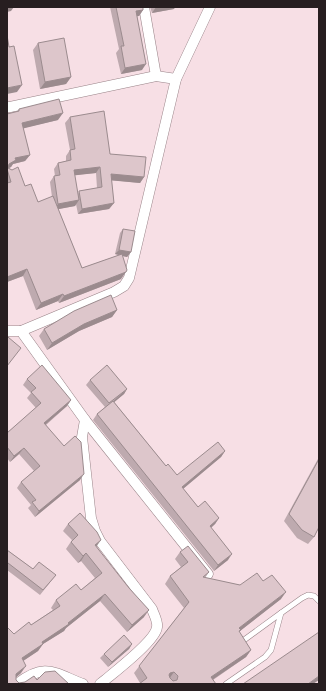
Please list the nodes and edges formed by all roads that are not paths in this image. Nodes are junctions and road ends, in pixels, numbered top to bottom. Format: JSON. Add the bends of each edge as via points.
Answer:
{"nodes":[{"id":1,"x":144,"y":7,"type":"edge"},
{"id":2,"x":210,"y":7,"type":"edge"},
{"id":3,"x":156,"y":76,"type":"junction"},
{"id":4,"x":176,"y":79,"type":"junction"},
{"id":5,"x":7,"y":107,"type":"edge"},
{"id":6,"x":7,"y":331,"type":"edge"},
{"id":7,"x":21,"y":331,"type":"junction"},
{"id":8,"x":85,"y":420,"type":"junction"},
{"id":9,"x":208,"y":574,"type":"edge"},
{"id":10,"x":319,"y":601,"type":"edge"},
{"id":11,"x":281,"y":613,"type":"junction"},
{"id":12,"x":244,"y":640,"type":"edge"},
{"id":13,"x":17,"y":684,"type":"edge"},
{"id":14,"x":83,"y":684,"type":"edge"},
{"id":15,"x":100,"y":684,"type":"edge"},
{"id":16,"x":226,"y":684,"type":"edge"}],
"edges":[{"from":1,"to":3,"type":"street"},
{"from":2,"to":4,"type":"street"},
{"from":3,"to":4,"type":"street"},
{"from":3,"to":5,"type":"street"},
{"from":4,"to":7,"type":"street","via":[[129,278],[124,286],[114,292]]},
{"from":6,"to":7,"type":"street"},
{"from":7,"to":8,"type":"street"},
{"from":8,"to":9,"type":"street"},
{"from":8,"to":15,"type":"street","via":[[82,437],[91,518],[95,530],[100,541],[152,610],[157,628],[152,639]]},
{"from":10,"to":11,"type":"lane","via":[[308,595]]},
{"from":11,"to":12,"type":"lane"},
{"from":11,"to":16,"type":"lane","via":[[271,650]]},
{"from":13,"to":14,"type":"street","via":[[28,675],[52,671]]}]}
